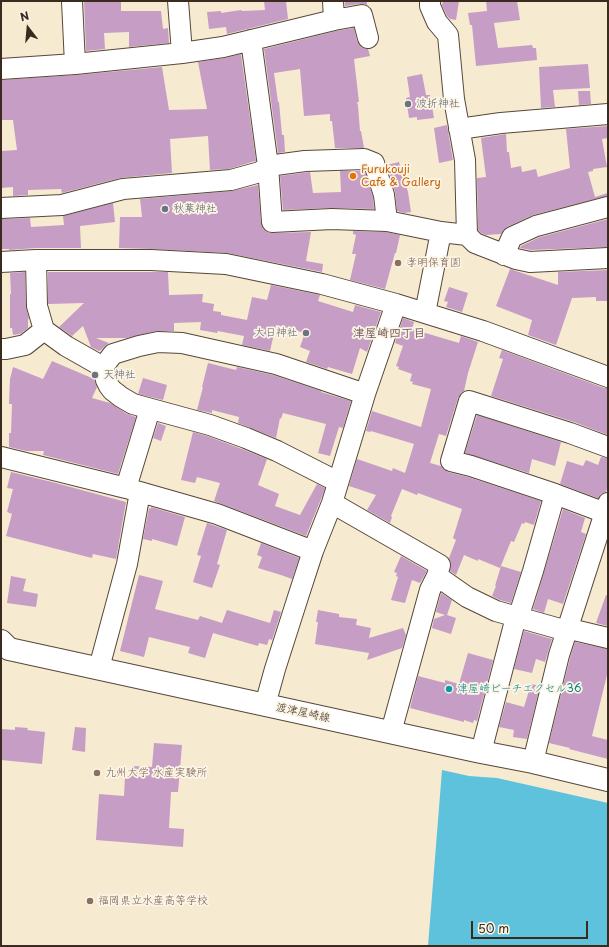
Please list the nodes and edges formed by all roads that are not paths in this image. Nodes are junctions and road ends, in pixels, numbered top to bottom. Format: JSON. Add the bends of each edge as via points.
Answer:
{"nodes":[{"id":1,"x":72,"y":1,"type":"edge"},
{"id":2,"x":178,"y":1,"type":"edge"},
{"id":3,"x":430,"y":1,"type":"edge"},
{"id":4,"x":334,"y":10,"type":"edge"},
{"id":5,"x":368,"y":38,"type":"dead end"},
{"id":6,"x":251,"y":40,"type":"junction"},
{"id":7,"x":182,"y":53,"type":"junction"},
{"id":8,"x":74,"y":64,"type":"junction"},
{"id":9,"x":1,"y":70,"type":"edge"},
{"id":10,"x":608,"y":114,"type":"edge"},
{"id":11,"x":459,"y":129,"type":"junction"},
{"id":12,"x":268,"y":166,"type":"junction"},
{"id":13,"x":608,"y":207,"type":"edge"},
{"id":14,"x":1,"y":208,"type":"edge"},
{"id":15,"x":387,"y":221,"type":"junction"},
{"id":16,"x":441,"y":232,"type":"junction"},
{"id":17,"x":467,"y":235,"type":"junction"},
{"id":18,"x":504,"y":254,"type":"junction"},
{"id":19,"x":608,"y":258,"type":"edge"},
{"id":20,"x":36,"y":260,"type":"junction"},
{"id":21,"x":1,"y":262,"type":"edge"},
{"id":22,"x":396,"y":304,"type":"junction"},
{"id":23,"x":425,"y":313,"type":"junction"},
{"id":24,"x":44,"y":330,"type":"junction"},
{"id":25,"x":1,"y":349,"type":"edge"},
{"id":26,"x":103,"y":367,"type":"junction"},
{"id":27,"x":608,"y":377,"type":"edge"},
{"id":28,"x":365,"y":394,"type":"junction"},
{"id":29,"x":150,"y":409,"type":"junction"},
{"id":30,"x":608,"y":447,"type":"edge"},
{"id":31,"x":1,"y":457,"type":"edge"},
{"id":32,"x":338,"y":482,"type":"junction"},
{"id":33,"x":133,"y":490,"type":"junction"},
{"id":34,"x":555,"y":494,"type":"junction"},
{"id":35,"x":332,"y":504,"type":"junction"},
{"id":36,"x":607,"y":510,"type":"edge"},
{"id":37,"x":314,"y":551,"type":"junction"},
{"id":38,"x":437,"y":576,"type":"junction"},
{"id":39,"x":516,"y":617,"type":"junction"},
{"id":40,"x":567,"y":630,"type":"junction"},
{"id":41,"x":608,"y":638,"type":"edge"},
{"id":42,"x":4,"y":646,"type":"edge"},
{"id":43,"x":98,"y":668,"type":"junction"},
{"id":44,"x":265,"y":704,"type":"junction"},
{"id":45,"x":391,"y":732,"type":"junction"},
{"id":46,"x":481,"y":752,"type":"junction"},
{"id":47,"x":533,"y":762,"type":"junction"},
{"id":48,"x":608,"y":780,"type":"edge"}],
"edges":[{"from":1,"to":8,"type":"street"},
{"from":2,"to":7,"type":"street"},
{"from":3,"to":11,"type":"street","via":[[437,22],[448,36]]},
{"from":4,"to":5,"type":"street","via":[[362,15]]},
{"from":4,"to":6,"type":"street"},
{"from":6,"to":7,"type":"street"},
{"from":6,"to":12,"type":"street"},
{"from":7,"to":8,"type":"street"},
{"from":8,"to":9,"type":"street"},
{"from":10,"to":11,"type":"street"},
{"from":11,"to":17,"type":"street","via":[[465,160]]},
{"from":12,"to":14,"type":"street","via":[[260,172],[231,180],[123,189],[62,205]]},
{"from":12,"to":15,"type":"street","via":[[305,161],[364,159],[374,163],[384,196]]},
{"from":12,"to":15,"type":"street","via":[[272,222],[332,219]]},
{"from":13,"to":18,"type":"street","via":[[536,226],[512,237]]},
{"from":15,"to":16,"type":"street"},
{"from":16,"to":17,"type":"street"},
{"from":16,"to":23,"type":"street"},
{"from":17,"to":18,"type":"street","via":[[475,243]]},
{"from":18,"to":19,"type":"street","via":[[530,262]]},
{"from":20,"to":21,"type":"street"},
{"from":20,"to":22,"type":"street","via":[[151,260],[226,264],[322,284]]},
{"from":20,"to":24,"type":"street","via":[[37,306]]},
{"from":22,"to":23,"type":"street"},
{"from":22,"to":28,"type":"street"},
{"from":23,"to":27,"type":"street","via":[[483,331]]},
{"from":24,"to":25,"type":"street","via":[[25,345]]},
{"from":24,"to":26,"type":"street"},
{"from":26,"to":28,"type":"street","via":[[113,354],[132,348],[158,342],[182,343],[276,364]]},
{"from":26,"to":29,"type":"street","via":[[112,390],[134,404]]},
{"from":28,"to":32,"type":"street"},
{"from":29,"to":32,"type":"street","via":[[210,425],[246,438]]},
{"from":29,"to":33,"type":"street"},
{"from":30,"to":34,"type":"street","via":[[469,401],[451,461]]},
{"from":31,"to":33,"type":"street"},
{"from":32,"to":35,"type":"street"},
{"from":33,"to":37,"type":"street","via":[[217,514]]},
{"from":33,"to":43,"type":"street","via":[[127,564]]},
{"from":34,"to":36,"type":"street"},
{"from":34,"to":39,"type":"street","via":[[520,612]]},
{"from":35,"to":37,"type":"street"},
{"from":35,"to":38,"type":"street","via":[[440,564]]},
{"from":36,"to":40,"type":"street"},
{"from":37,"to":44,"type":"street"},
{"from":38,"to":39,"type":"street","via":[[467,597],[496,611]]},
{"from":38,"to":45,"type":"street","via":[[430,590]]},
{"from":39,"to":40,"type":"street"},
{"from":39,"to":46,"type":"street"},
{"from":40,"to":41,"type":"street"},
{"from":40,"to":47,"type":"street"},
{"from":42,"to":43,"type":"main road","name":"渡津屋崎線"},
{"from":43,"to":44,"type":"main road","name":"渡津屋崎線"},
{"from":44,"to":45,"type":"main road","name":"渡津屋崎線"},
{"from":45,"to":46,"type":"main road","name":"渡津屋崎線"},
{"from":46,"to":47,"type":"main road","name":"渡津屋崎線"},
{"from":47,"to":48,"type":"main road","name":"渡津屋崎線"}]}
